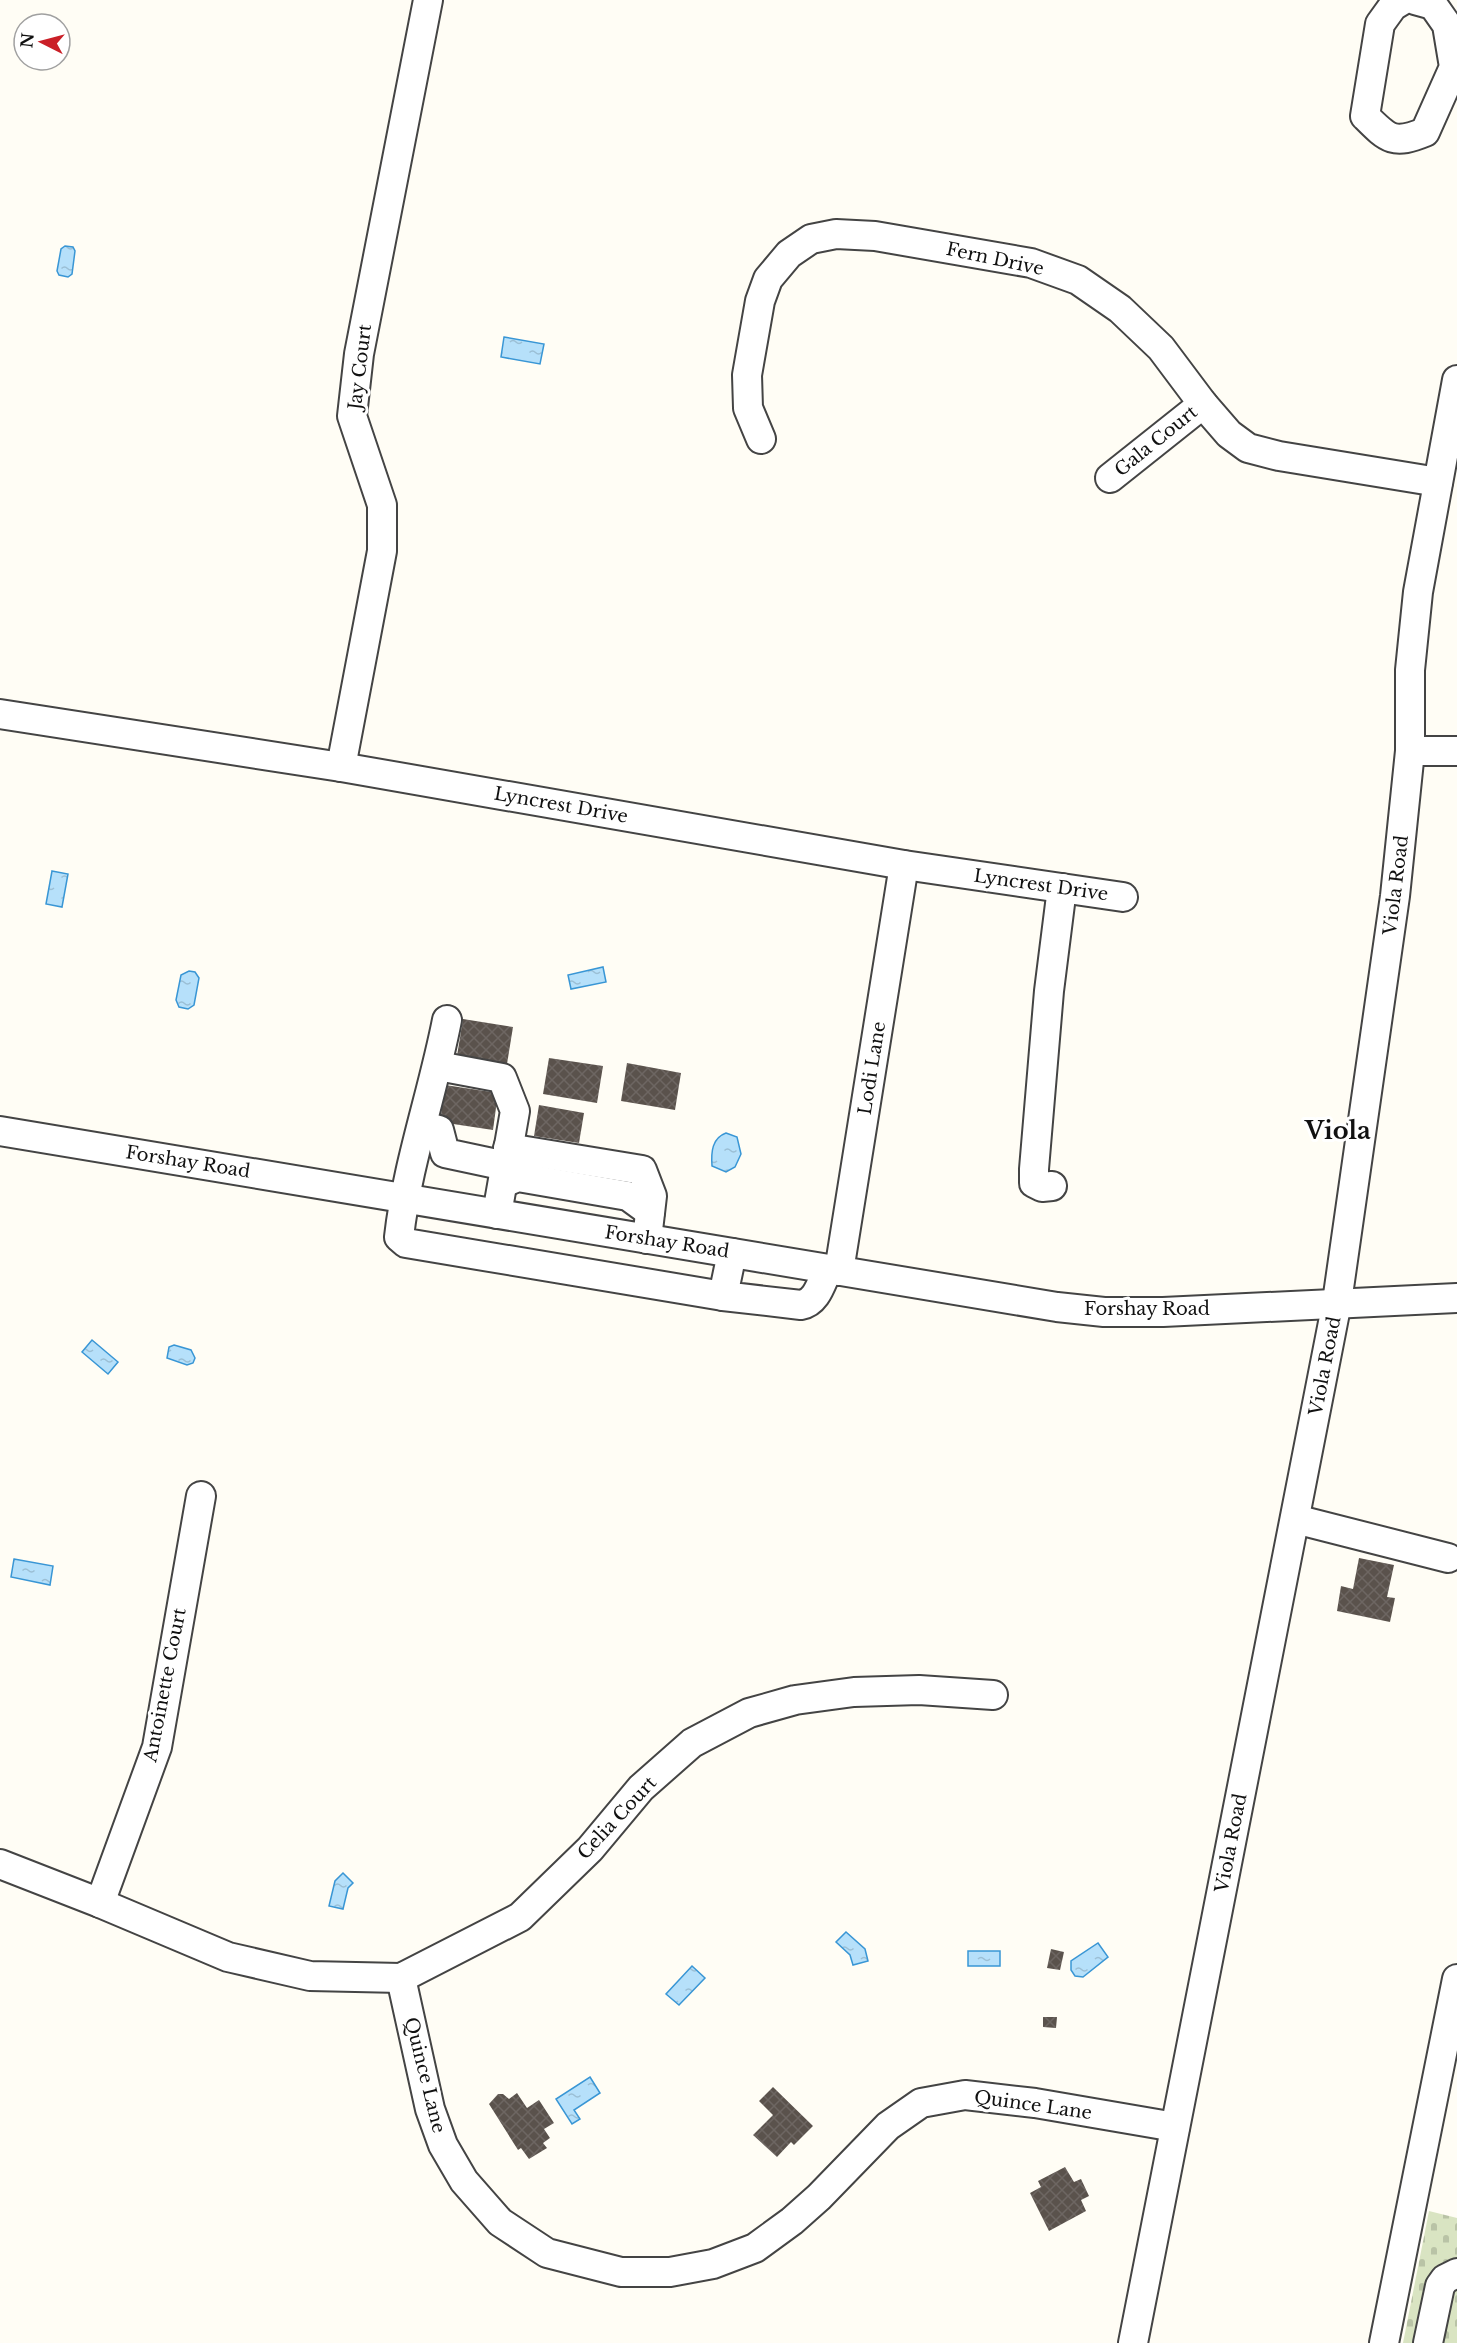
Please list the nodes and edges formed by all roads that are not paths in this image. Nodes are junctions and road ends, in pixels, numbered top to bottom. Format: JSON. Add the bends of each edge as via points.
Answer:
{"nodes":[{"id":1,"x":428,"y":0,"type":"edge"},
{"id":2,"x":1403,"y":0,"type":"edge"},
{"id":3,"x":1414,"y":0,"type":"edge"},
{"id":4,"x":1456,"y":68,"type":"edge"},
{"id":5,"x":1457,"y":380,"type":"edge"},
{"id":6,"x":1203,"y":404,"type":"junction"},
{"id":7,"x":760,"y":439,"type":"dead end"},
{"id":8,"x":1110,"y":478,"type":"dead end"},
{"id":9,"x":1438,"y":482,"type":"junction"},
{"id":10,"x":0,"y":714,"type":"edge"},
{"id":11,"x":1457,"y":750,"type":"edge"},
{"id":12,"x":1410,"y":751,"type":"junction"},
{"id":13,"x":341,"y":767,"type":"junction"},
{"id":14,"x":904,"y":865,"type":"junction"},
{"id":15,"x":1062,"y":888,"type":"junction"},
{"id":16,"x":1123,"y":897,"type":"dead end"},
{"id":17,"x":447,"y":1020,"type":"dead end"},
{"id":18,"x":438,"y":1066,"type":"junction"},
{"id":19,"x":423,"y":1126,"type":"junction"},
{"id":20,"x":0,"y":1131,"type":"edge"},
{"id":21,"x":506,"y":1166,"type":"junction"},
{"id":22,"x":1052,"y":1186,"type":"dead end"},
{"id":23,"x":404,"y":1198,"type":"junction"},
{"id":24,"x":497,"y":1214,"type":"junction"},
{"id":25,"x":649,"y":1226,"type":"junction"},
{"id":26,"x":732,"y":1253,"type":"junction"},
{"id":27,"x":833,"y":1270,"type":"junction"},
{"id":28,"x":723,"y":1296,"type":"junction"},
{"id":29,"x":1457,"y":1298,"type":"edge"},
{"id":30,"x":1337,"y":1302,"type":"junction"},
{"id":31,"x":201,"y":1496,"type":"dead end"},
{"id":32,"x":1295,"y":1519,"type":"junction"},
{"id":33,"x":1448,"y":1558,"type":"dead end"},
{"id":34,"x":993,"y":1695,"type":"dead end"},
{"id":35,"x":0,"y":1864,"type":"edge"},
{"id":36,"x":100,"y":1903,"type":"junction"},
{"id":37,"x":401,"y":1978,"type":"junction"},
{"id":38,"x":1457,"y":1979,"type":"edge"},
{"id":39,"x":1449,"y":2065,"type":"edge"},
{"id":40,"x":1175,"y":2127,"type":"junction"},
{"id":41,"x":1457,"y":2273,"type":"edge"},
{"id":42,"x":1133,"y":2343,"type":"edge"},
{"id":43,"x":1387,"y":2343,"type":"edge"},
{"id":44,"x":1428,"y":2343,"type":"edge"}],
"edges":[{"from":1,"to":13,"type":"street","name":"Jay Court","via":[[359,354],[352,416],[382,505],[381,551]]},
{"from":2,"to":4,"type":"street","via":[[1393,6],[1380,24],[1365,116],[1383,134],[1405,140],[1425,132]]},
{"from":3,"to":4,"type":"street","via":[[1433,5],[1447,25]]},
{"from":5,"to":9,"type":"street","name":"Viola Road"},
{"from":6,"to":7,"type":"street","name":"Fern Drive","via":[[1161,348],[1120,309],[1077,280],[1031,263],[876,236],[836,234],[811,239],[789,254],[768,279],[760,301],[747,375],[748,408]]},
{"from":6,"to":8,"type":"street","name":"Gala Court"},
{"from":6,"to":9,"type":"street","name":"Fern Drive","via":[[1229,434],[1248,448]]},
{"from":9,"to":12,"type":"street","name":"Viola Road","via":[[1418,592],[1410,670]]},
{"from":10,"to":13,"type":"street","name":"Lyncrest Drive"},
{"from":11,"to":12,"type":"street"},
{"from":12,"to":30,"type":"street","name":"Viola Road","via":[[1395,896]]},
{"from":13,"to":14,"type":"street","name":"Lyncrest Drive"},
{"from":14,"to":15,"type":"street","name":"Lyncrest Drive"},
{"from":14,"to":27,"type":"street","name":"Lodi Lane"},
{"from":15,"to":16,"type":"street","name":"Lyncrest Drive"},
{"from":15,"to":22,"type":"street","via":[[1034,1169],[1034,1183]]},
{"from":17,"to":18,"type":"street"},
{"from":18,"to":19,"type":"street"},
{"from":18,"to":21,"type":"street","via":[[502,1078],[515,1111]]},
{"from":19,"to":21,"type":"street","via":[[439,1130],[445,1153]]},
{"from":19,"to":23,"type":"street"},
{"from":20,"to":23,"type":"street","name":"Forshay Road"},
{"from":21,"to":24,"type":"street"},
{"from":21,"to":25,"type":"street","via":[[518,1177],[628,1196]]},
{"from":23,"to":24,"type":"street","name":"Forshay Road"},
{"from":23,"to":28,"type":"street","via":[[399,1237],[406,1243]]},
{"from":24,"to":25,"type":"street","name":"Forshay Road"},
{"from":25,"to":26,"type":"street","name":"Forshay Road"},
{"from":26,"to":27,"type":"street","name":"Forshay Road"},
{"from":26,"to":28,"type":"street"},
{"from":27,"to":28,"type":"street","name":"Lodi Lane","via":[[809,1304]]},
{"from":27,"to":30,"type":"street","name":"Forshay Road","via":[[1104,1312]]},
{"from":29,"to":30,"type":"street","name":"Forshay Road"},
{"from":30,"to":32,"type":"street","name":"Viola Road"},
{"from":31,"to":36,"type":"street","name":"Antoinette Court","via":[[156,1747]]},
{"from":32,"to":33,"type":"street"},
{"from":32,"to":40,"type":"street","name":"Viola Road"},
{"from":34,"to":37,"type":"street","name":"Celia Court","via":[[919,1690],[854,1692],[795,1700],[749,1713],[692,1743],[641,1788],[590,1849],[520,1917]]},
{"from":35,"to":36,"type":"street"},
{"from":36,"to":37,"type":"street","via":[[228,1957],[310,1976]]},
{"from":37,"to":40,"type":"street","name":"Quince Lane","via":[[430,2109],[443,2145],[464,2181],[500,2222],[546,2253],[621,2272],[680,2270],[713,2264],[755,2248],[819,2197],[888,2126],[921,2103],[965,2096],[1035,2103]]},
{"from":38,"to":39,"type":"street"},
{"from":39,"to":43,"type":"street"},
{"from":40,"to":42,"type":"street","name":"Viola Road"},
{"from":41,"to":44,"type":"street","via":[[1440,2286]]}]}
